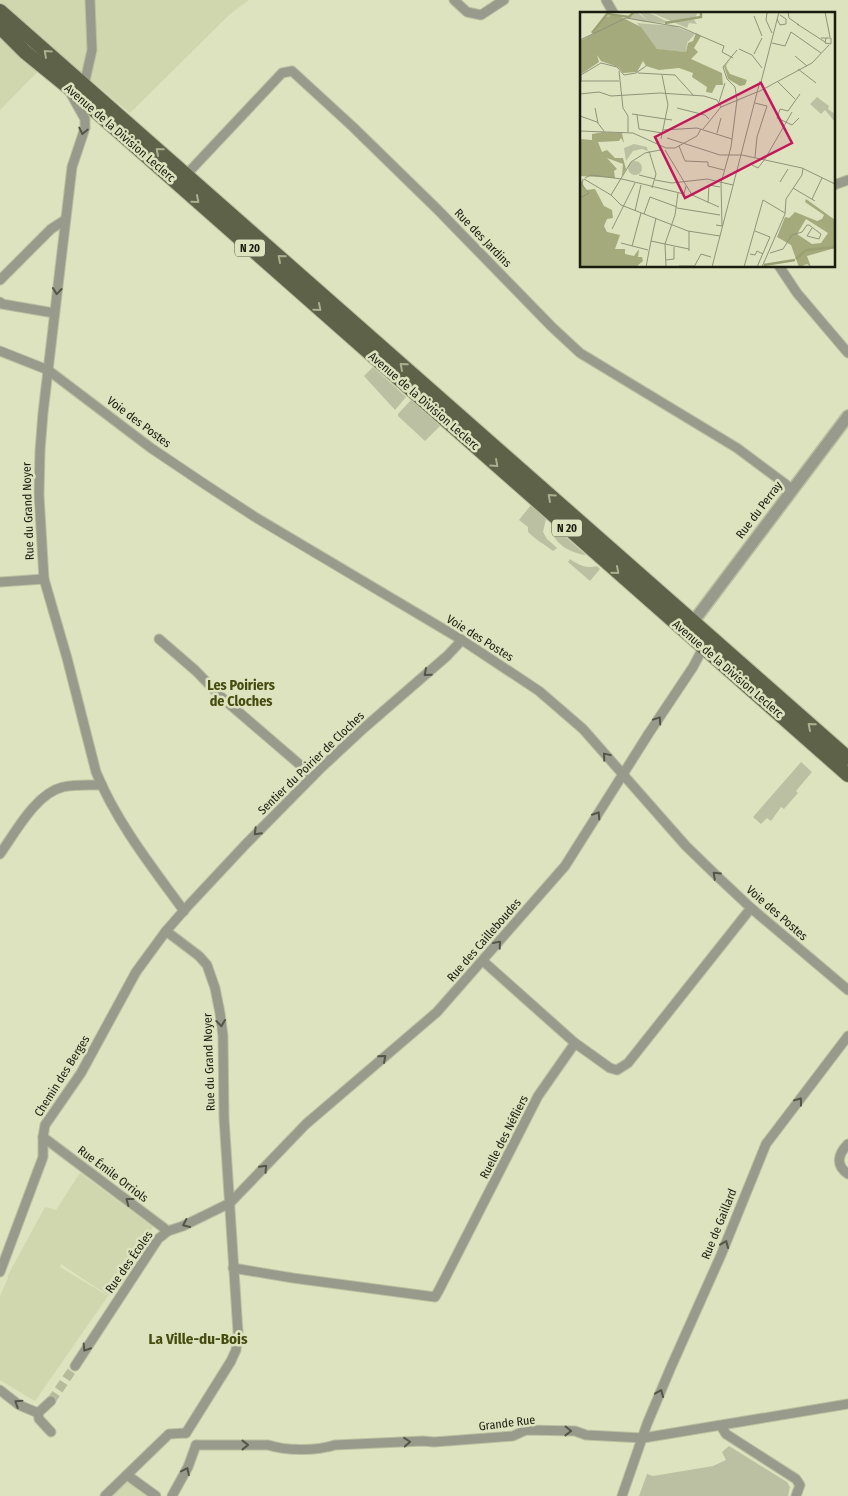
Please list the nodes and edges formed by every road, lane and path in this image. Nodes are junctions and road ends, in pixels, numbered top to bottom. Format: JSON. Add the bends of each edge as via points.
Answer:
{"nodes":[{"id":1,"x":454,"y":0,"type":"edge"},
{"id":2,"x":504,"y":0,"type":"edge"},
{"id":3,"x":606,"y":0,"type":"edge"},
{"id":4,"x":90,"y":1,"type":"edge"},
{"id":5,"x":0,"y":11,"type":"edge"},
{"id":6,"x":613,"y":12,"type":"edge"},
{"id":7,"x":0,"y":27,"type":"edge"},
{"id":8,"x":0,"y":37,"type":"edge"},
{"id":9,"x":25,"y":52,"type":"junction"},
{"id":10,"x":84,"y":85,"type":"junction"},
{"id":11,"x":68,"y":87,"type":"junction"},
{"id":12,"x":186,"y":174,"type":"junction"},
{"id":13,"x":848,"y":180,"type":"edge"},
{"id":14,"x":836,"y":184,"type":"edge"},
{"id":15,"x":64,"y":220,"type":"junction"},
{"id":16,"x":780,"y":268,"type":"edge"},
{"id":17,"x":0,"y":280,"type":"edge"},
{"id":18,"x":0,"y":302,"type":"edge"},
{"id":19,"x":54,"y":313,"type":"junction"},
{"id":20,"x":0,"y":351,"type":"edge"},
{"id":21,"x":848,"y":353,"type":"edge"},
{"id":22,"x":48,"y":370,"type":"junction"},
{"id":23,"x":848,"y":416,"type":"edge"},
{"id":24,"x":792,"y":489,"type":"junction"},
{"id":25,"x":44,"y":579,"type":"junction"},
{"id":26,"x":0,"y":582,"type":"edge"},
{"id":27,"x":693,"y":622,"type":"junction"},
{"id":28,"x":159,"y":639,"type":"dead end"},
{"id":29,"x":462,"y":640,"type":"junction"},
{"id":30,"x":703,"y":648,"type":"junction"},
{"id":31,"x":848,"y":758,"type":"edge"},
{"id":32,"x":848,"y":775,"type":"edge"},
{"id":33,"x":313,"y":776,"type":"junction"},
{"id":34,"x":622,"y":776,"type":"junction"},
{"id":35,"x":102,"y":785,"type":"junction"},
{"id":36,"x":0,"y":854,"type":"edge"},
{"id":37,"x":751,"y":908,"type":"junction"},
{"id":38,"x":184,"y":910,"type":"junction"},
{"id":39,"x":166,"y":931,"type":"junction"},
{"id":40,"x":482,"y":961,"type":"junction"},
{"id":41,"x":848,"y":990,"type":"edge"},
{"id":42,"x":848,"y":1036,"type":"edge"},
{"id":43,"x":575,"y":1043,"type":"junction"},
{"id":44,"x":43,"y":1137,"type":"junction"},
{"id":45,"x":848,"y":1144,"type":"edge"},
{"id":46,"x":848,"y":1174,"type":"edge"},
{"id":47,"x":229,"y":1183,"type":"junction"},
{"id":48,"x":245,"y":1189,"type":"junction"},
{"id":49,"x":230,"y":1203,"type":"junction"},
{"id":50,"x":168,"y":1231,"type":"junction"},
{"id":51,"x":233,"y":1268,"type":"junction"},
{"id":52,"x":0,"y":1272,"type":"edge"},
{"id":53,"x":75,"y":1366,"type":"tunnel mouth"},
{"id":54,"x":0,"y":1390,"type":"edge"},
{"id":55,"x":51,"y":1401,"type":"tunnel mouth"},
{"id":56,"x":848,"y":1404,"type":"edge"},
{"id":57,"x":38,"y":1413,"type":"junction"},
{"id":58,"x":721,"y":1426,"type":"junction"},
{"id":59,"x":51,"y":1432,"type":"dead end"},
{"id":60,"x":186,"y":1433,"type":"junction"},
{"id":61,"x":643,"y":1438,"type":"junction"},
{"id":62,"x":196,"y":1445,"type":"junction"},
{"id":63,"x":127,"y":1475,"type":"junction"},
{"id":64,"x":104,"y":1496,"type":"edge"},
{"id":65,"x":156,"y":1496,"type":"edge"},
{"id":66,"x":172,"y":1496,"type":"edge"},
{"id":67,"x":622,"y":1496,"type":"edge"},
{"id":68,"x":796,"y":1496,"type":"edge"}],
"edges":[{"from":1,"to":2,"type":"street","via":[[467,12],[481,15]]},
{"from":3,"to":6,"type":"street"},
{"from":4,"to":10,"type":"street","via":[[92,50]]},
{"from":10,"to":5,"type":"main road","name":"Avenue de la Division Leclerc","number":"N 20","one_way":true},
{"from":7,"to":9,"type":"main road","name":"Avenue de la Division Leclerc","number":"N 20"},
{"from":8,"to":9,"type":"main road"},
{"from":9,"to":11,"type":"main road","name":"Avenue de la Division Leclerc","number":"N 20"},
{"from":12,"to":10,"type":"main road","name":"Avenue de la Division Leclerc","number":"N 20","one_way":true},
{"from":11,"to":15,"type":"street","name":"Rue du Grand Noyer","one_way":true,"via":[[85,120],[85,128],[72,167]]},
{"from":11,"to":30,"type":"main road","name":"Avenue de la Division Leclerc","number":"N 20","one_way":true},
{"from":12,"to":24,"type":"street","name":"Rue des Jardins","via":[[282,74],[292,71],[437,209],[580,353],[737,448]]},
{"from":27,"to":12,"type":"main road","name":"Avenue de la Division Leclerc","number":"N 20","one_way":true},
{"from":13,"to":14,"type":"street"},
{"from":15,"to":17,"type":"street","via":[[50,229]]},
{"from":15,"to":19,"type":"street","name":"Rue du Grand Noyer","one_way":true},
{"from":16,"to":21,"type":"street","via":[[797,293]]},
{"from":18,"to":19,"type":"street"},
{"from":19,"to":22,"type":"street","name":"Rue du Grand Noyer"},
{"from":20,"to":22,"type":"street","name":"Voie des Postes"},
{"from":22,"to":25,"type":"street","name":"Rue du Grand Noyer","via":[[40,451],[39,504]]},
{"from":22,"to":29,"type":"street","name":"Voie des Postes","via":[[151,448],[214,490]]},
{"from":23,"to":24,"type":"street","name":"Rue du Perray"},
{"from":24,"to":27,"type":"street","name":"Rue du Perray"},
{"from":25,"to":26,"type":"street"},
{"from":25,"to":35,"type":"street","name":"Rue du Grand Noyer"},
{"from":27,"to":30,"type":"street"},
{"from":31,"to":27,"type":"main road","name":"Avenue de la Division Leclerc","number":"N 20","one_way":true},
{"from":28,"to":33,"type":"street"},
{"from":29,"to":33,"type":"street","name":"Sentier du Poirier de Cloches","one_way":true},
{"from":34,"to":29,"type":"street","name":"Voie des Postes","one_way":true,"via":[[562,709]]},
{"from":30,"to":32,"type":"main road","name":"Avenue de la Division Leclerc","number":"N 20"},
{"from":34,"to":30,"type":"street","name":"Rue des Cailleboudes","one_way":true},
{"from":33,"to":38,"type":"street","name":"Sentier du Poirier de Cloches","one_way":true},
{"from":37,"to":34,"type":"street","name":"Voie des Postes","one_way":true,"via":[[686,846]]},
{"from":40,"to":34,"type":"street","name":"Rue des Cailleboudes","one_way":true,"via":[[564,866]]},
{"from":35,"to":36,"type":"street","via":[[65,786],[46,795]]},
{"from":35,"to":38,"type":"street","name":"Rue du Grand Noyer","via":[[138,847]]},
{"from":37,"to":41,"type":"street","name":"Voie des Postes"},
{"from":37,"to":43,"type":"street","via":[[628,1063],[617,1070],[610,1068]]},
{"from":38,"to":39,"type":"street","name":"Chemin des Berges"},
{"from":39,"to":44,"type":"street","name":"Chemin des Berges","via":[[136,972],[81,1073],[45,1125]]},
{"from":39,"to":47,"type":"street","name":"Rue du Grand Noyer","one_way":true,"via":[[204,960],[211,975],[223,1036],[222,1092]]},
{"from":40,"to":43,"type":"street"},
{"from":48,"to":40,"type":"street","name":"Rue des Cailleboudes","one_way":true,"via":[[306,1124],[437,1012]]},
{"from":61,"to":42,"type":"street","name":"Rue de Gaillard","one_way":true,"via":[[766,1144]]},
{"from":43,"to":51,"type":"street","name":"Ruelle des Néfliers","via":[[538,1096],[435,1297]]},
{"from":50,"to":44,"type":"street","name":"Rue Émile Orriols","one_way":true},
{"from":44,"to":52,"type":"street","name":"Chemin des Berges","via":[[43,1157]]},
{"from":45,"to":46,"type":"street","via":[[838,1158],[841,1168]]},
{"from":47,"to":48,"type":"street"},
{"from":47,"to":49,"type":"street","name":"Rue du Grand Noyer"},
{"from":48,"to":49,"type":"street","name":"Rue des Cailleboudes"},
{"from":49,"to":50,"type":"street","name":"Rue des Écoles","one_way":true},
{"from":49,"to":51,"type":"street","name":"Rue du Grand Noyer"},
{"from":50,"to":53,"type":"street","name":"Rue des Écoles","one_way":true,"via":[[158,1239]]},
{"from":51,"to":60,"type":"street","name":"Rue du Grand Noyer","via":[[238,1332],[236,1350]]},
{"from":57,"to":54,"type":"street","one_way":true,"via":[[19,1405]]},
{"from":55,"to":57,"type":"street"},
{"from":56,"to":58,"type":"street","name":"Grande Rue"},
{"from":57,"to":59,"type":"street","via":[[39,1419]]},
{"from":58,"to":61,"type":"street","name":"Grande Rue"},
{"from":58,"to":68,"type":"street","via":[[726,1434],[796,1479],[800,1485]]},
{"from":60,"to":62,"type":"street"},
{"from":60,"to":63,"type":"street","via":[[169,1434]]},
{"from":62,"to":61,"type":"street","name":"Grande Rue","one_way":true,"via":[[325,1449],[335,1445],[513,1436],[526,1430]]},
{"from":61,"to":67,"type":"street","name":"Rue de Gaillard"},
{"from":66,"to":62,"type":"street","one_way":true},
{"from":63,"to":64,"type":"street"},
{"from":63,"to":65,"type":"street"}]}
